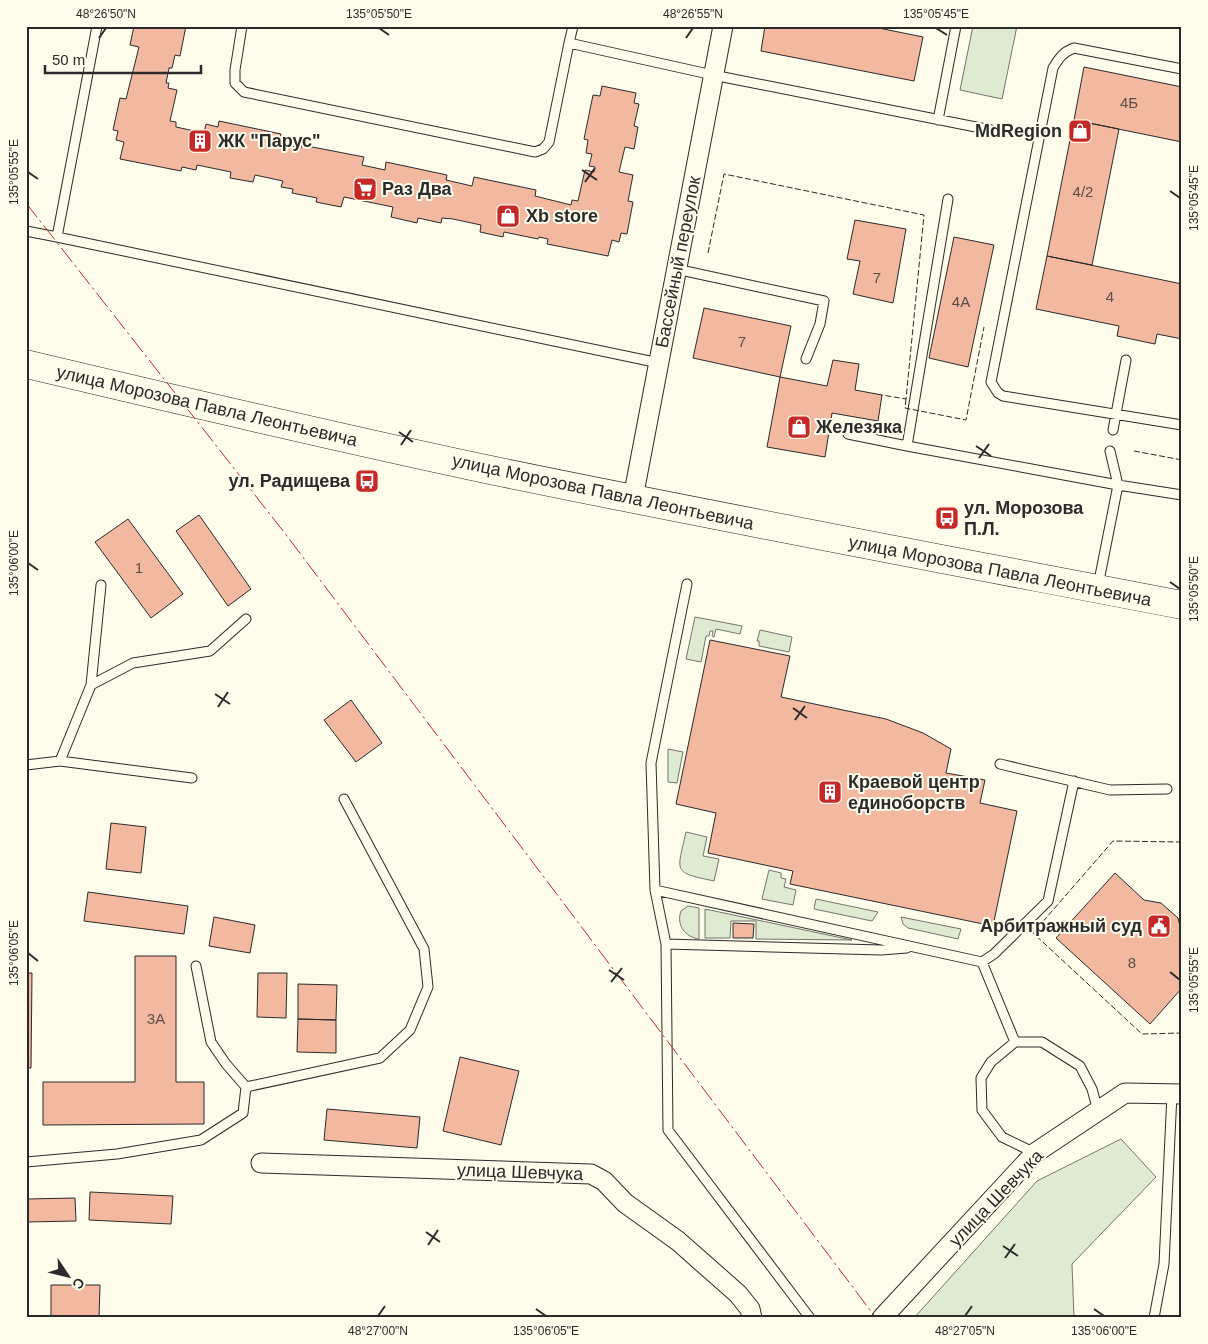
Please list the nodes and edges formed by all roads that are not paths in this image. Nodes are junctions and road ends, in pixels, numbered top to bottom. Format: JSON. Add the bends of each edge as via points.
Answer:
{"nodes":[{"id":1,"x":97,"y":26,"type":"edge"},
{"id":2,"x":242,"y":26,"type":"edge"},
{"id":3,"x":573,"y":26,"type":"edge"},
{"id":4,"x":723,"y":26,"type":"edge"},
{"id":5,"x":956,"y":26,"type":"edge"},
{"id":6,"x":569,"y":44,"type":"junction"},
{"id":7,"x":1182,"y":69,"type":"edge"},
{"id":8,"x":714,"y":75,"type":"junction"},
{"id":9,"x":938,"y":120,"type":"junction"},
{"id":10,"x":991,"y":130,"type":"dead end"},
{"id":11,"x":948,"y":200,"type":"dead end"},
{"id":12,"x":26,"y":231,"type":"edge"},
{"id":13,"x":56,"y":237,"type":"junction"},
{"id":14,"x":676,"y":269,"type":"junction"},
{"id":15,"x":806,"y":359,"type":"dead end"},
{"id":16,"x":1126,"y":360,"type":"dead end"},
{"id":17,"x":659,"y":363,"type":"junction"},
{"id":18,"x":26,"y":364,"type":"edge"},
{"id":19,"x":1116,"y":414,"type":"junction"},
{"id":20,"x":1182,"y":425,"type":"edge"},
{"id":21,"x":1114,"y":430,"type":"dead end"},
{"id":22,"x":848,"y":434,"type":"dead end"},
{"id":23,"x":907,"y":446,"type":"junction"},
{"id":24,"x":1110,"y":451,"type":"dead end"},
{"id":25,"x":1118,"y":485,"type":"junction"},
{"id":26,"x":1182,"y":495,"type":"edge"},
{"id":27,"x":633,"y":498,"type":"junction"},
{"id":28,"x":687,"y":584,"type":"dead end"},
{"id":29,"x":101,"y":585,"type":"dead end"},
{"id":30,"x":1098,"y":589,"type":"junction"},
{"id":31,"x":1182,"y":605,"type":"edge"},
{"id":32,"x":246,"y":619,"type":"dead end"},
{"id":33,"x":91,"y":685,"type":"junction"},
{"id":34,"x":60,"y":761,"type":"junction"},
{"id":35,"x":1000,"y":764,"type":"dead end"},
{"id":36,"x":26,"y":765,"type":"edge"},
{"id":37,"x":192,"y":778,"type":"dead end"},
{"id":38,"x":1074,"y":781,"type":"junction"},
{"id":39,"x":1166,"y":789,"type":"dead end"},
{"id":40,"x":344,"y":799,"type":"dead end"},
{"id":41,"x":655,"y":890,"type":"junction"},
{"id":42,"x":666,"y":944,"type":"junction"},
{"id":43,"x":918,"y":947,"type":"junction"},
{"id":44,"x":982,"y":962,"type":"junction"},
{"id":45,"x":196,"y":966,"type":"dead end"},
{"id":46,"x":1015,"y":1042,"type":"junction"},
{"id":47,"x":246,"y":1087,"type":"junction"},
{"id":48,"x":1177,"y":1094,"type":"edge"},
{"id":49,"x":1098,"y":1111,"type":"junction"},
{"id":50,"x":1036,"y":1153,"type":"junction"},
{"id":51,"x":26,"y":1162,"type":"edge"},
{"id":52,"x":261,"y":1163,"type":"dead end"},
{"id":53,"x":752,"y":1318,"type":"edge"},
{"id":54,"x":810,"y":1318,"type":"edge"},
{"id":55,"x":882,"y":1318,"type":"edge"},
{"id":56,"x":1154,"y":1318,"type":"edge"}],
"edges":[{"from":1,"to":13,"type":"lane"},
{"from":2,"to":6,"type":"lane","via":[[235,83],[244,92],[535,152],[549,142]]},
{"from":3,"to":6,"type":"lane"},
{"from":4,"to":8,"type":"street","name":"Бассейный переулок"},
{"from":5,"to":9,"type":"lane"},
{"from":6,"to":8,"type":"lane"},
{"from":7,"to":19,"type":"lane","via":[[1074,48],[1059,57],[1053,68],[991,382],[1003,396]]},
{"from":8,"to":9,"type":"lane"},
{"from":8,"to":14,"type":"street","name":"Бассейный переулок"},
{"from":9,"to":10,"type":"lane"},
{"from":11,"to":23,"type":"lane"},
{"from":12,"to":13,"type":"lane"},
{"from":13,"to":17,"type":"lane"},
{"from":14,"to":15,"type":"lane","via":[[824,301],[820,324]]},
{"from":14,"to":17,"type":"street","name":"Бассейный переулок"},
{"from":16,"to":19,"type":"lane"},
{"from":17,"to":27,"type":"street","name":"Бассейный переулок"},
{"from":18,"to":27,"type":"main road","name":"улица Морозова Павла Леонтьевича","via":[[266,420]]},
{"from":19,"to":20,"type":"lane"},
{"from":19,"to":21,"type":"lane"},
{"from":22,"to":23,"type":"lane"},
{"from":23,"to":25,"type":"lane"},
{"from":24,"to":25,"type":"lane"},
{"from":25,"to":26,"type":"lane"},
{"from":25,"to":30,"type":"lane"},
{"from":27,"to":30,"type":"main road","name":"улица Морозова Павла Леонтьевича"},
{"from":28,"to":41,"type":"lane","via":[[651,763]]},
{"from":29,"to":33,"type":"lane"},
{"from":30,"to":31,"type":"main road","name":"улица Морозова Павла Леонтьевича"},
{"from":32,"to":33,"type":"lane","via":[[210,651],[133,663]]},
{"from":33,"to":34,"type":"lane"},
{"from":34,"to":36,"type":"lane"},
{"from":34,"to":37,"type":"lane"},
{"from":35,"to":38,"type":"lane"},
{"from":38,"to":39,"type":"lane","via":[[1110,790]]},
{"from":38,"to":44,"type":"lane","via":[[1048,901]]},
{"from":40,"to":47,"type":"lane","via":[[424,949],[428,987],[410,1030],[380,1058]]},
{"from":41,"to":42,"type":"lane"},
{"from":41,"to":43,"type":"lane"},
{"from":42,"to":43,"type":"lane","via":[[881,950]]},
{"from":42,"to":54,"type":"lane","via":[[668,1130]]},
{"from":43,"to":44,"type":"lane"},
{"from":44,"to":46,"type":"lane"},
{"from":45,"to":47,"type":"lane","via":[[211,1042]]},
{"from":46,"to":49,"type":"lane","via":[[1042,1042],[1080,1066],[1092,1089]]},
{"from":46,"to":50,"type":"lane","via":[[990,1062],[981,1078],[982,1110],[1002,1137]]},
{"from":47,"to":51,"type":"lane","via":[[242,1113],[202,1140],[117,1154]]},
{"from":48,"to":49,"type":"street","name":"улица Шевчука","via":[[1124,1093]]},
{"from":48,"to":56,"type":"lane","via":[[1164,1264]]},
{"from":49,"to":50,"type":"street","name":"улица Шевчука"},
{"from":50,"to":55,"type":"street","name":"улица Шевчука"},
{"from":52,"to":53,"type":"street","name":"улица Шевчука","via":[[591,1174],[678,1241],[738,1294],[750,1309]]}]}
